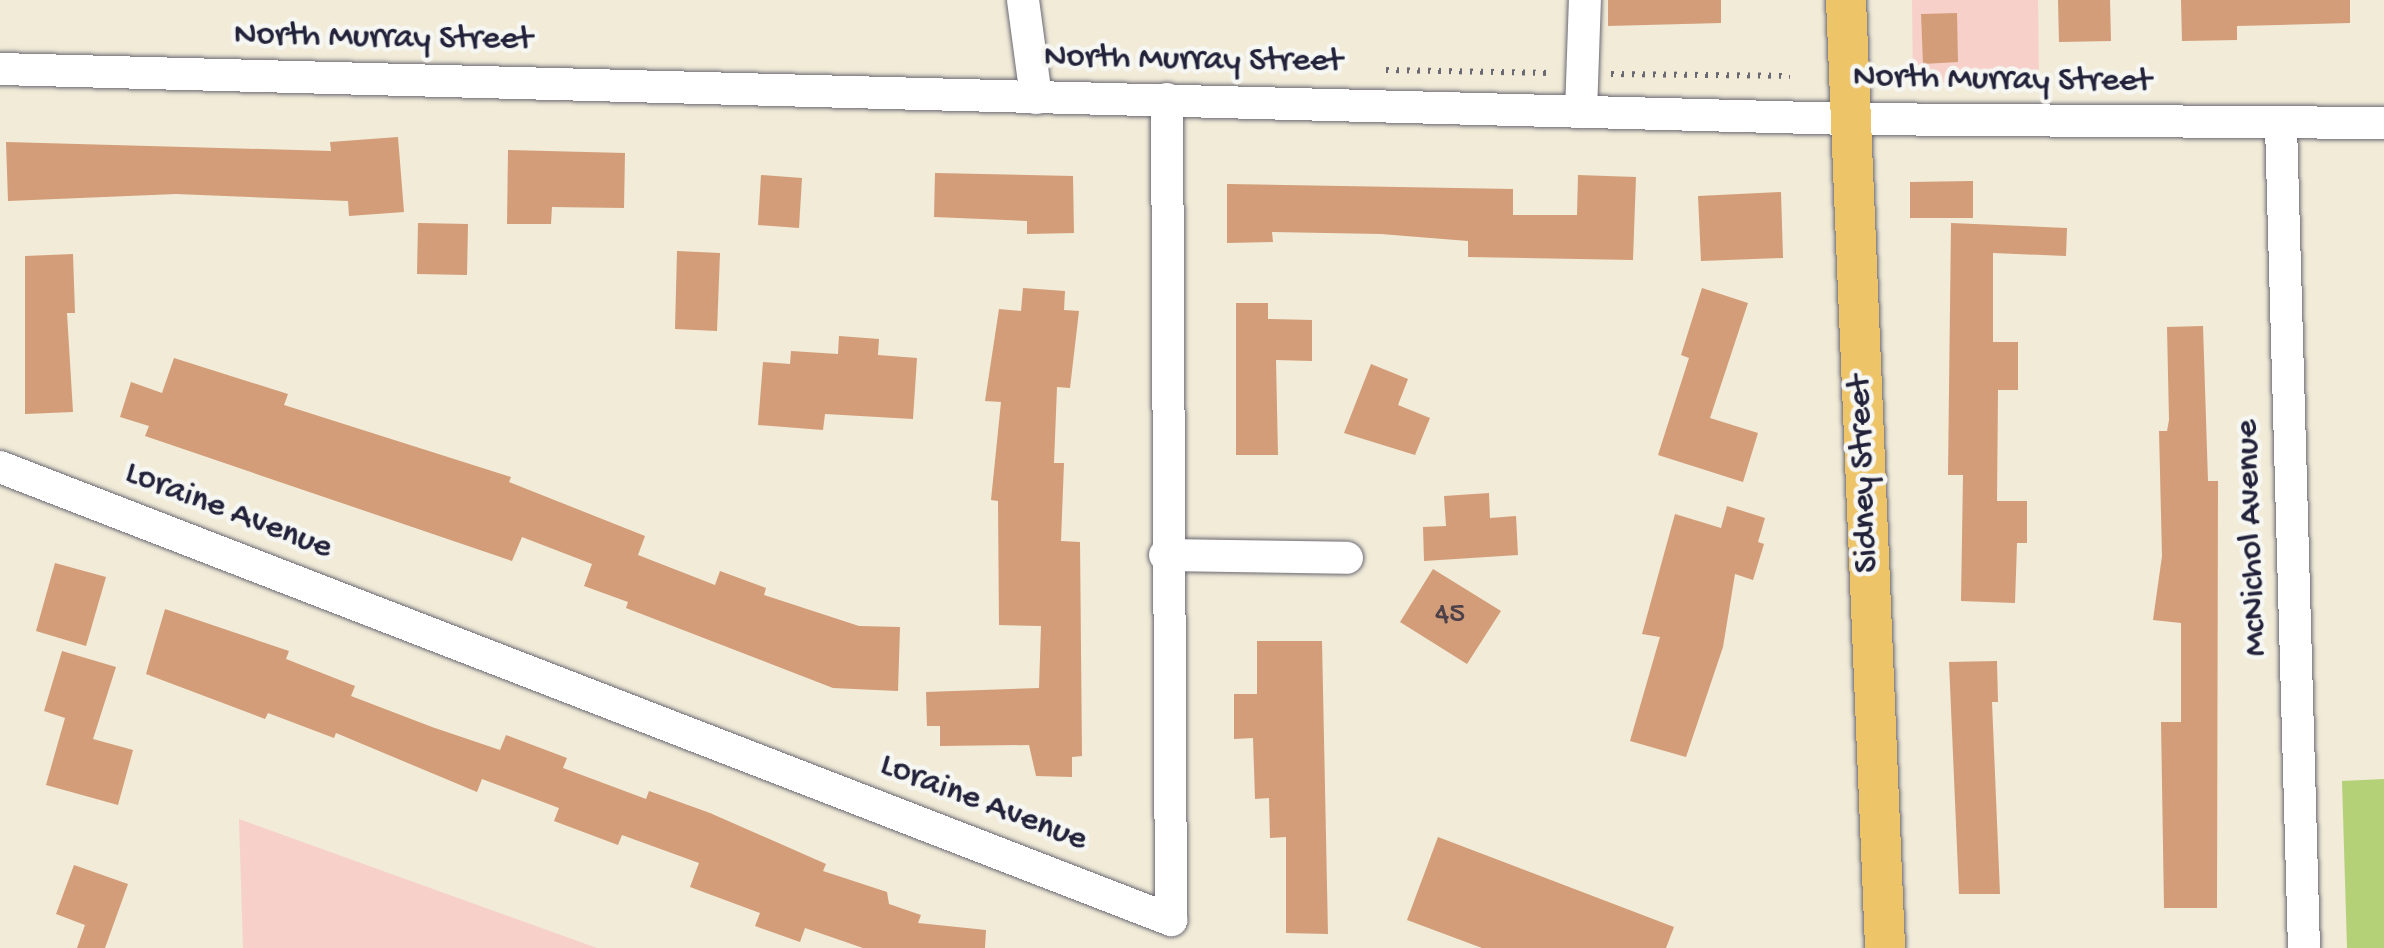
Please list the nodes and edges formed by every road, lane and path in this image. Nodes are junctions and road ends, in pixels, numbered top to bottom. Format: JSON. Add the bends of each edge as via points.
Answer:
{"nodes":[{"id":1,"x":1024,"y":0,"type":"edge"},
{"id":2,"x":1584,"y":0,"type":"edge"},
{"id":3,"x":1846,"y":0,"type":"edge"},
{"id":4,"x":0,"y":69,"type":"edge"},
{"id":5,"x":1036,"y":98,"type":"junction"},
{"id":6,"x":1167,"y":99,"type":"junction"},
{"id":7,"x":1581,"y":112,"type":"junction"},
{"id":8,"x":1849,"y":119,"type":"junction"},
{"id":9,"x":2384,"y":123,"type":"edge"},
{"id":10,"x":2281,"y":125,"type":"junction"},
{"id":11,"x":0,"y":466,"type":"edge"},
{"id":12,"x":1165,"y":555,"type":"junction"},
{"id":13,"x":1347,"y":558,"type":"dead end"},
{"id":14,"x":1885,"y":948,"type":"edge"},
{"id":15,"x":2304,"y":948,"type":"edge"}],
"edges":[{"from":1,"to":5,"type":"street"},
{"from":2,"to":7,"type":"street"},
{"from":3,"to":8,"type":"main road","name":"Sidney Street"},
{"from":4,"to":5,"type":"street","name":"North Murray Street"},
{"from":5,"to":6,"type":"street","name":"North Murray Street"},
{"from":6,"to":7,"type":"street","name":"North Murray Street"},
{"from":6,"to":12,"type":"street","name":"Loraine Avenue"},
{"from":7,"to":8,"type":"street","name":"North Murray Street"},
{"from":8,"to":10,"type":"street","name":"North Murray Street"},
{"from":8,"to":14,"type":"main road","name":"Sidney Street"},
{"from":9,"to":10,"type":"street","name":"North Murray Street"},
{"from":10,"to":15,"type":"street","name":"McNichol Avenue"},
{"from":11,"to":12,"type":"street","name":"Loraine Avenue","via":[[1171,920]]},
{"from":12,"to":13,"type":"street"}]}
